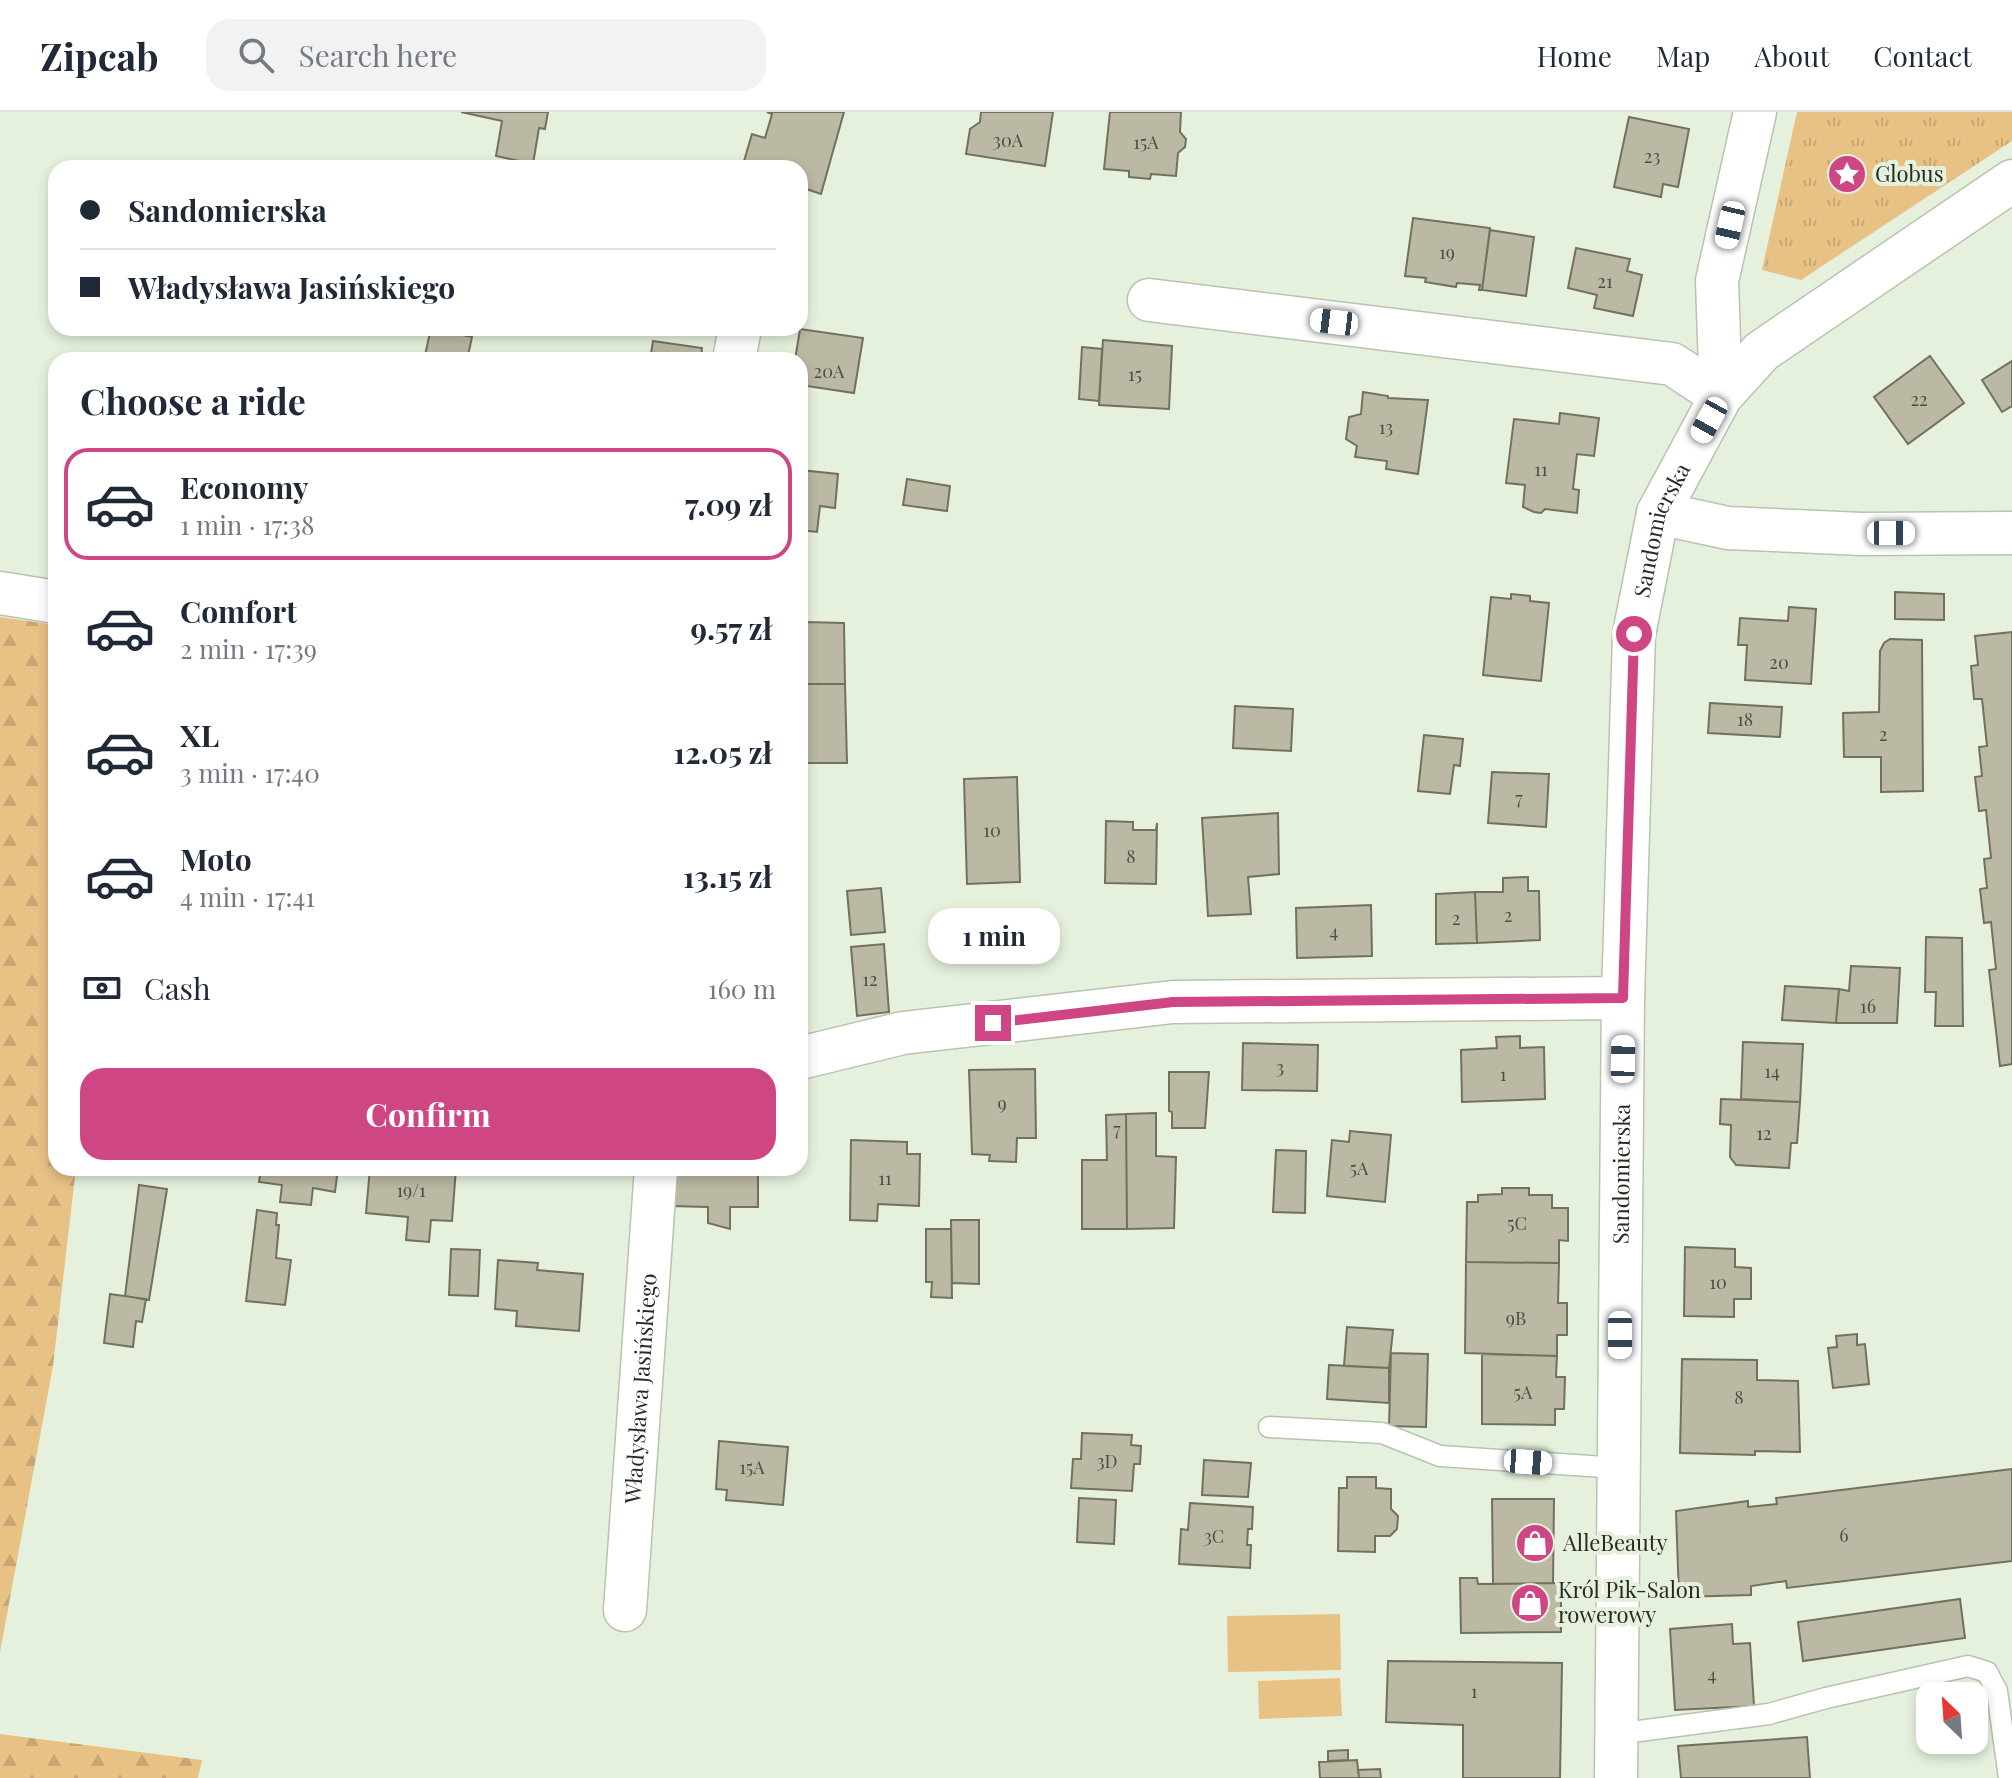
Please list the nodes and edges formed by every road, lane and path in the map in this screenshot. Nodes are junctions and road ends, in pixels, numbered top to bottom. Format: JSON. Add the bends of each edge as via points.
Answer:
{"nodes":[{"id":1,"x":1755,"y":112,"type":"edge"},
{"id":2,"x":2012,"y":181,"type":"edge"},
{"id":3,"x":1149,"y":300,"type":"dead end"},
{"id":4,"x":1721,"y":396,"type":"junction"},
{"id":5,"x":1658,"y":513,"type":"junction"},
{"id":6,"x":2012,"y":533,"type":"edge"},
{"id":7,"x":0,"y":593,"type":"edge"},
{"id":8,"x":48,"y":601,"type":"edge"},
{"id":9,"x":1623,"y":998,"type":"junction"},
{"id":10,"x":808,"y":1056,"type":"edge"},
{"id":11,"x":655,"y":1176,"type":"edge"},
{"id":12,"x":1269,"y":1427,"type":"dead end"},
{"id":13,"x":1619,"y":1468,"type":"junction"},
{"id":14,"x":625,"y":1610,"type":"dead end"},
{"id":15,"x":1616,"y":1734,"type":"junction"},
{"id":16,"x":1616,"y":1778,"type":"edge"},
{"id":17,"x":2009,"y":1778,"type":"edge"}],
"edges":[{"from":1,"to":4,"type":"street","via":[[1717,281]]},
{"from":2,"to":4,"type":"street","name":"Sandomierska","via":[[1762,351]]},
{"from":3,"to":4,"type":"street","via":[[1672,364]]},
{"from":4,"to":5,"type":"street","name":"Sandomierska"},
{"from":5,"to":6,"type":"street","via":[[1728,528]]},
{"from":5,"to":9,"type":"street","name":"Sandomierska","via":[[1634,634]]},
{"from":7,"to":8,"type":"street"},
{"from":9,"to":10,"type":"street","via":[[1173,1002],[903,1033]]},
{"from":9,"to":13,"type":"street","name":"Sandomierska"},
{"from":11,"to":14,"type":"street","name":"Władysława Jasińskiego"},
{"from":12,"to":13,"type":"lane","via":[[1382,1433],[1440,1456]]},
{"from":13,"to":15,"type":"street","name":"Sandomierska"},
{"from":15,"to":16,"type":"street","name":"Sandomierska"},
{"from":15,"to":17,"type":"lane","via":[[1769,1714],[1968,1666],[1987,1672],[1997,1691]]}]}
